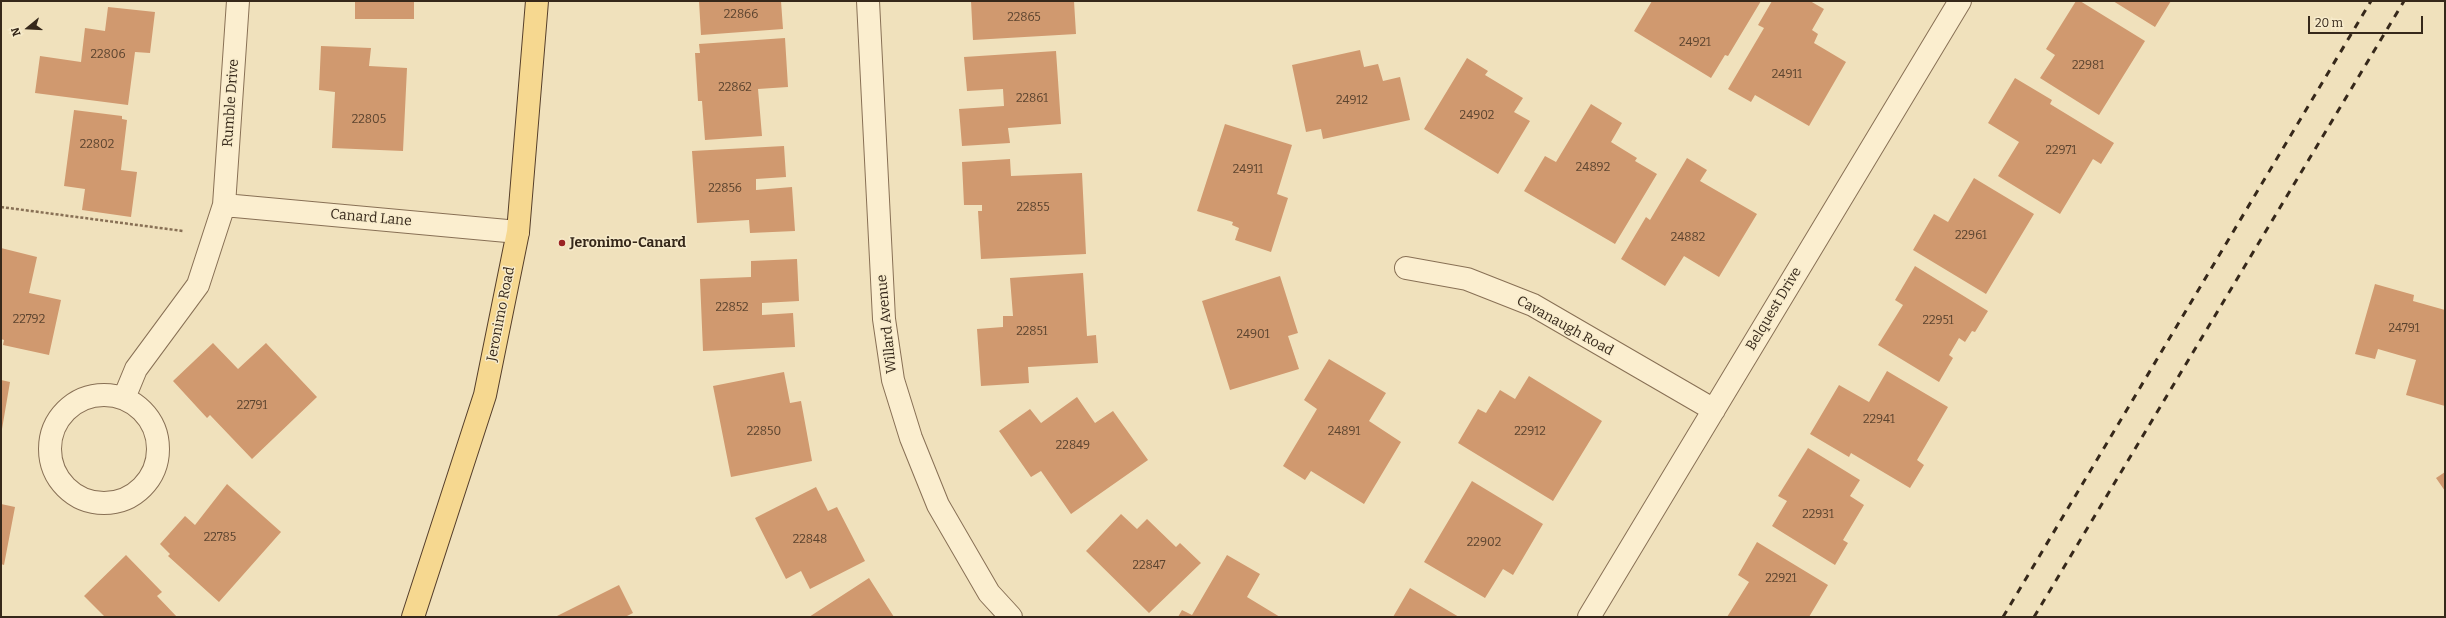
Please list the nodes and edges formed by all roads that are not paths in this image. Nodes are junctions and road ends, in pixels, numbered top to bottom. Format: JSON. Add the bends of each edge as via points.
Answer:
{"nodes":[{"id":1,"x":238,"y":1,"type":"edge"},
{"id":2,"x":537,"y":1,"type":"edge"},
{"id":3,"x":868,"y":1,"type":"edge"},
{"id":4,"x":1960,"y":1,"type":"edge"},
{"id":5,"x":224,"y":205,"type":"junction"},
{"id":6,"x":518,"y":232,"type":"junction"},
{"id":7,"x":1406,"y":268,"type":"dead end"},
{"id":8,"x":124,"y":398,"type":"junction"},
{"id":9,"x":1714,"y":410,"type":"junction"},
{"id":10,"x":414,"y":617,"type":"edge"},
{"id":11,"x":1011,"y":617,"type":"edge"},
{"id":12,"x":1589,"y":617,"type":"edge"}],
"edges":[{"from":1,"to":5,"type":"street","name":"Rumble Drive"},
{"from":2,"to":6,"type":"main road","name":"Jeronimo Road"},
{"from":3,"to":11,"type":"street","name":"Willard Avenue","via":[[884,319],[893,380],[911,438],[938,505],[989,593]]},
{"from":4,"to":9,"type":"street","name":"Belquest Drive"},
{"from":5,"to":6,"type":"street","name":"Canard Lane"},
{"from":5,"to":8,"type":"street","name":"Rumble Drive","via":[[198,285],[136,369]]},
{"from":6,"to":10,"type":"main road","name":"Jeronimo Road","via":[[485,396]]},
{"from":7,"to":9,"type":"street","name":"Cavanaugh Road","via":[[1467,279],[1533,304]]},
{"from":8,"to":8,"type":"street","via":[[106,394],[88,397],[72,405],[56,424],[50,453],[54,471],[65,486],[80,497],[97,502],[120,500],[131,496],[144,485],[153,471],[158,454],[157,437],[151,421],[139,407]]},
{"from":9,"to":12,"type":"street","name":"Belquest Drive"}]}
